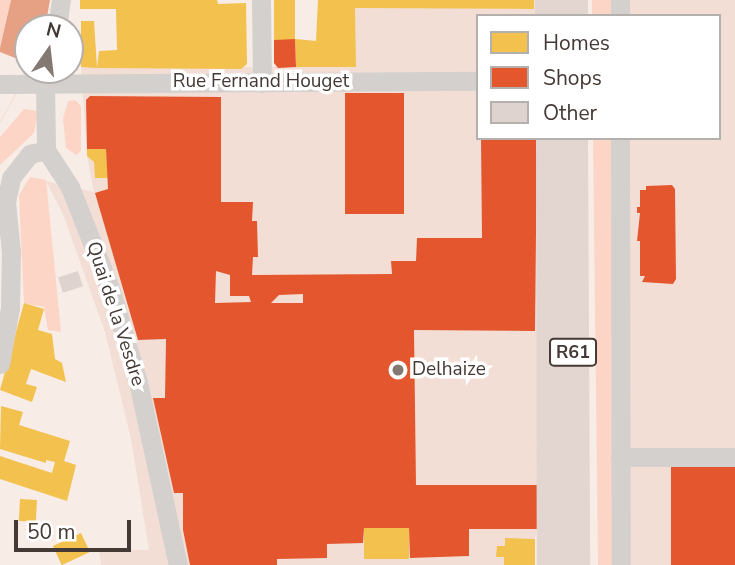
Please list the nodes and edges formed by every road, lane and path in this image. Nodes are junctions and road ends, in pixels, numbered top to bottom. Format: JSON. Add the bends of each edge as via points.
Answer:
{"nodes":[{"id":1,"x":261,"y":0,"type":"edge"},
{"id":2,"x":84,"y":77,"type":"edge"},
{"id":3,"x":476,"y":81,"type":"edge"},
{"id":4,"x":261,"y":83,"type":"junction"},
{"id":5,"x":47,"y":84,"type":"edge"},
{"id":6,"x":551,"y":140,"type":"edge"},
{"id":7,"x":573,"y":140,"type":"edge"},
{"id":8,"x":621,"y":140,"type":"edge"},
{"id":9,"x":46,"y":150,"type":"junction"},
{"id":10,"x":0,"y":364,"type":"edge"},
{"id":11,"x":621,"y":457,"type":"junction"},
{"id":12,"x":735,"y":457,"type":"edge"},
{"id":13,"x":178,"y":565,"type":"edge"},
{"id":14,"x":552,"y":565,"type":"edge"},
{"id":15,"x":575,"y":565,"type":"edge"},
{"id":16,"x":621,"y":565,"type":"edge"}],
"edges":[{"from":1,"to":4,"type":"street"},
{"from":2,"to":4,"type":"street","name":"Rue Fernand Houget"},
{"from":3,"to":4,"type":"street","name":"Rue Fernand Houget"},
{"from":5,"to":9,"type":"street"},
{"from":6,"to":14,"type":"highway","number":"R61"},
{"from":7,"to":15,"type":"highway","number":"R61"},
{"from":8,"to":11,"type":"street"},
{"from":9,"to":10,"type":"street","via":[[30,154],[11,177],[6,202],[11,252],[9,309]]},
{"from":9,"to":13,"type":"street","name":"Quai de la Vesdre","via":[[70,187],[111,291],[138,382]]},
{"from":11,"to":12,"type":"street"},
{"from":11,"to":16,"type":"street"}]}
